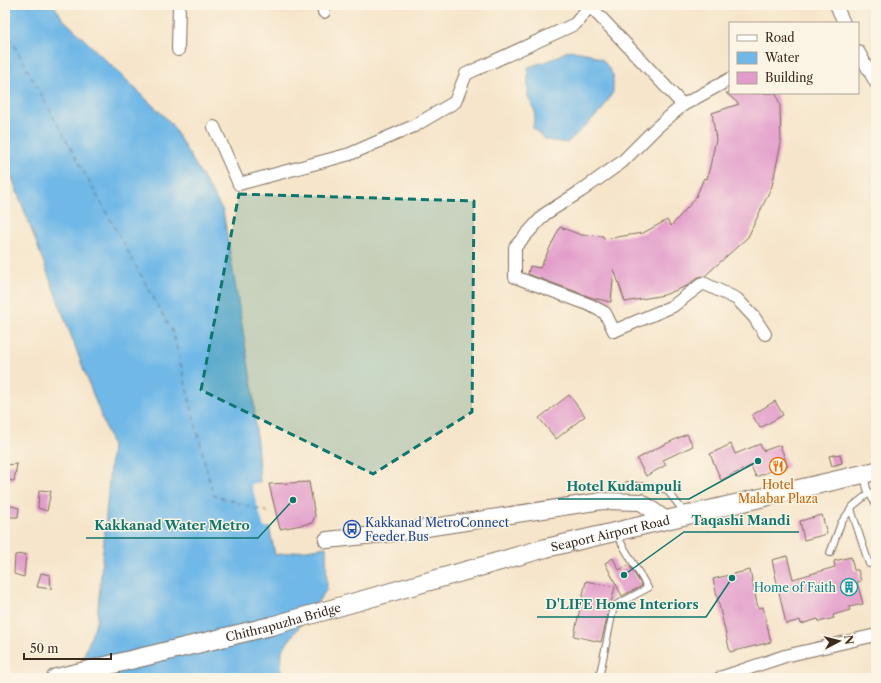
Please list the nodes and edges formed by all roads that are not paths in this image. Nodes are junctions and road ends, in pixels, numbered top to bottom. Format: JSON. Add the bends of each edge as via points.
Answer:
{"nodes":[{"id":1,"x":179,"y":5,"type":"edge"},
{"id":2,"x":836,"y":5,"type":"edge"},
{"id":3,"x":839,"y":21,"type":"edge"},
{"id":4,"x":178,"y":50,"type":"dead end"},
{"id":5,"x":859,"y":53,"type":"edge"},
{"id":6,"x":729,"y":80,"type":"edge"},
{"id":7,"x":876,"y":83,"type":"edge"},
{"id":8,"x":683,"y":105,"type":"junction"},
{"id":9,"x":214,"y":127,"type":"dead end"},
{"id":10,"x":765,"y":334,"type":"dead end"},
{"id":11,"x":870,"y":472,"type":"edge"},
{"id":12,"x":628,"y":485,"type":"dead end"},
{"id":13,"x":869,"y":493,"type":"junction"},
{"id":14,"x":876,"y":505,"type":"edge"},
{"id":15,"x":851,"y":509,"type":"junction"},
{"id":16,"x":687,"y":515,"type":"junction"},
{"id":17,"x":666,"y":520,"type":"junction"},
{"id":18,"x":614,"y":532,"type":"junction"},
{"id":19,"x":327,"y":540,"type":"dead end"},
{"id":20,"x":830,"y":553,"type":"dead end"},
{"id":21,"x":508,"y":559,"type":"joint"},
{"id":22,"x":869,"y":564,"type":"dead end"},
{"id":23,"x":876,"y":635,"type":"edge"},
{"id":24,"x":56,"y":678,"type":"edge"},
{"id":25,"x":599,"y":678,"type":"edge"},
{"id":26,"x":720,"y":678,"type":"edge"}],
"edges":[{"from":1,"to":4,"type":"street"},
{"from":2,"to":3,"type":"street"},
{"from":5,"to":7,"type":"street"},
{"from":6,"to":8,"type":"street"},
{"from":8,"to":9,"type":"street","via":[[590,6],[575,24],[466,74],[455,102],[414,126],[350,154],[239,184]]},
{"from":8,"to":10,"type":"street","via":[[622,162],[545,214],[515,247],[515,278],[590,305],[605,314],[614,331],[673,306],[703,283],[737,299],[754,317]]},
{"from":11,"to":13,"type":"lane"},
{"from":11,"to":16,"type":"main road","name":"Seaport Airport Road"},
{"from":12,"to":16,"type":"lane","via":[[666,489]]},
{"from":13,"to":14,"type":"lane"},
{"from":13,"to":15,"type":"lane"},
{"from":15,"to":20,"type":"lane","via":[[841,523]]},
{"from":15,"to":22,"type":"lane"},
{"from":16,"to":17,"type":"main road","name":"Seaport Airport Road"},
{"from":17,"to":18,"type":"main road","name":"Seaport Airport Road"},
{"from":17,"to":19,"type":"street","via":[[641,502],[602,501],[394,533]]},
{"from":18,"to":21,"type":"main road","name":"Seaport Airport Road"},
{"from":18,"to":25,"type":"lane","via":[[648,588],[614,606]]},
{"from":21,"to":24,"type":"main road","name":"Chithrapuzha Bridge","via":[[271,626]]},
{"from":23,"to":26,"type":"street","via":[[785,656]]}]}
